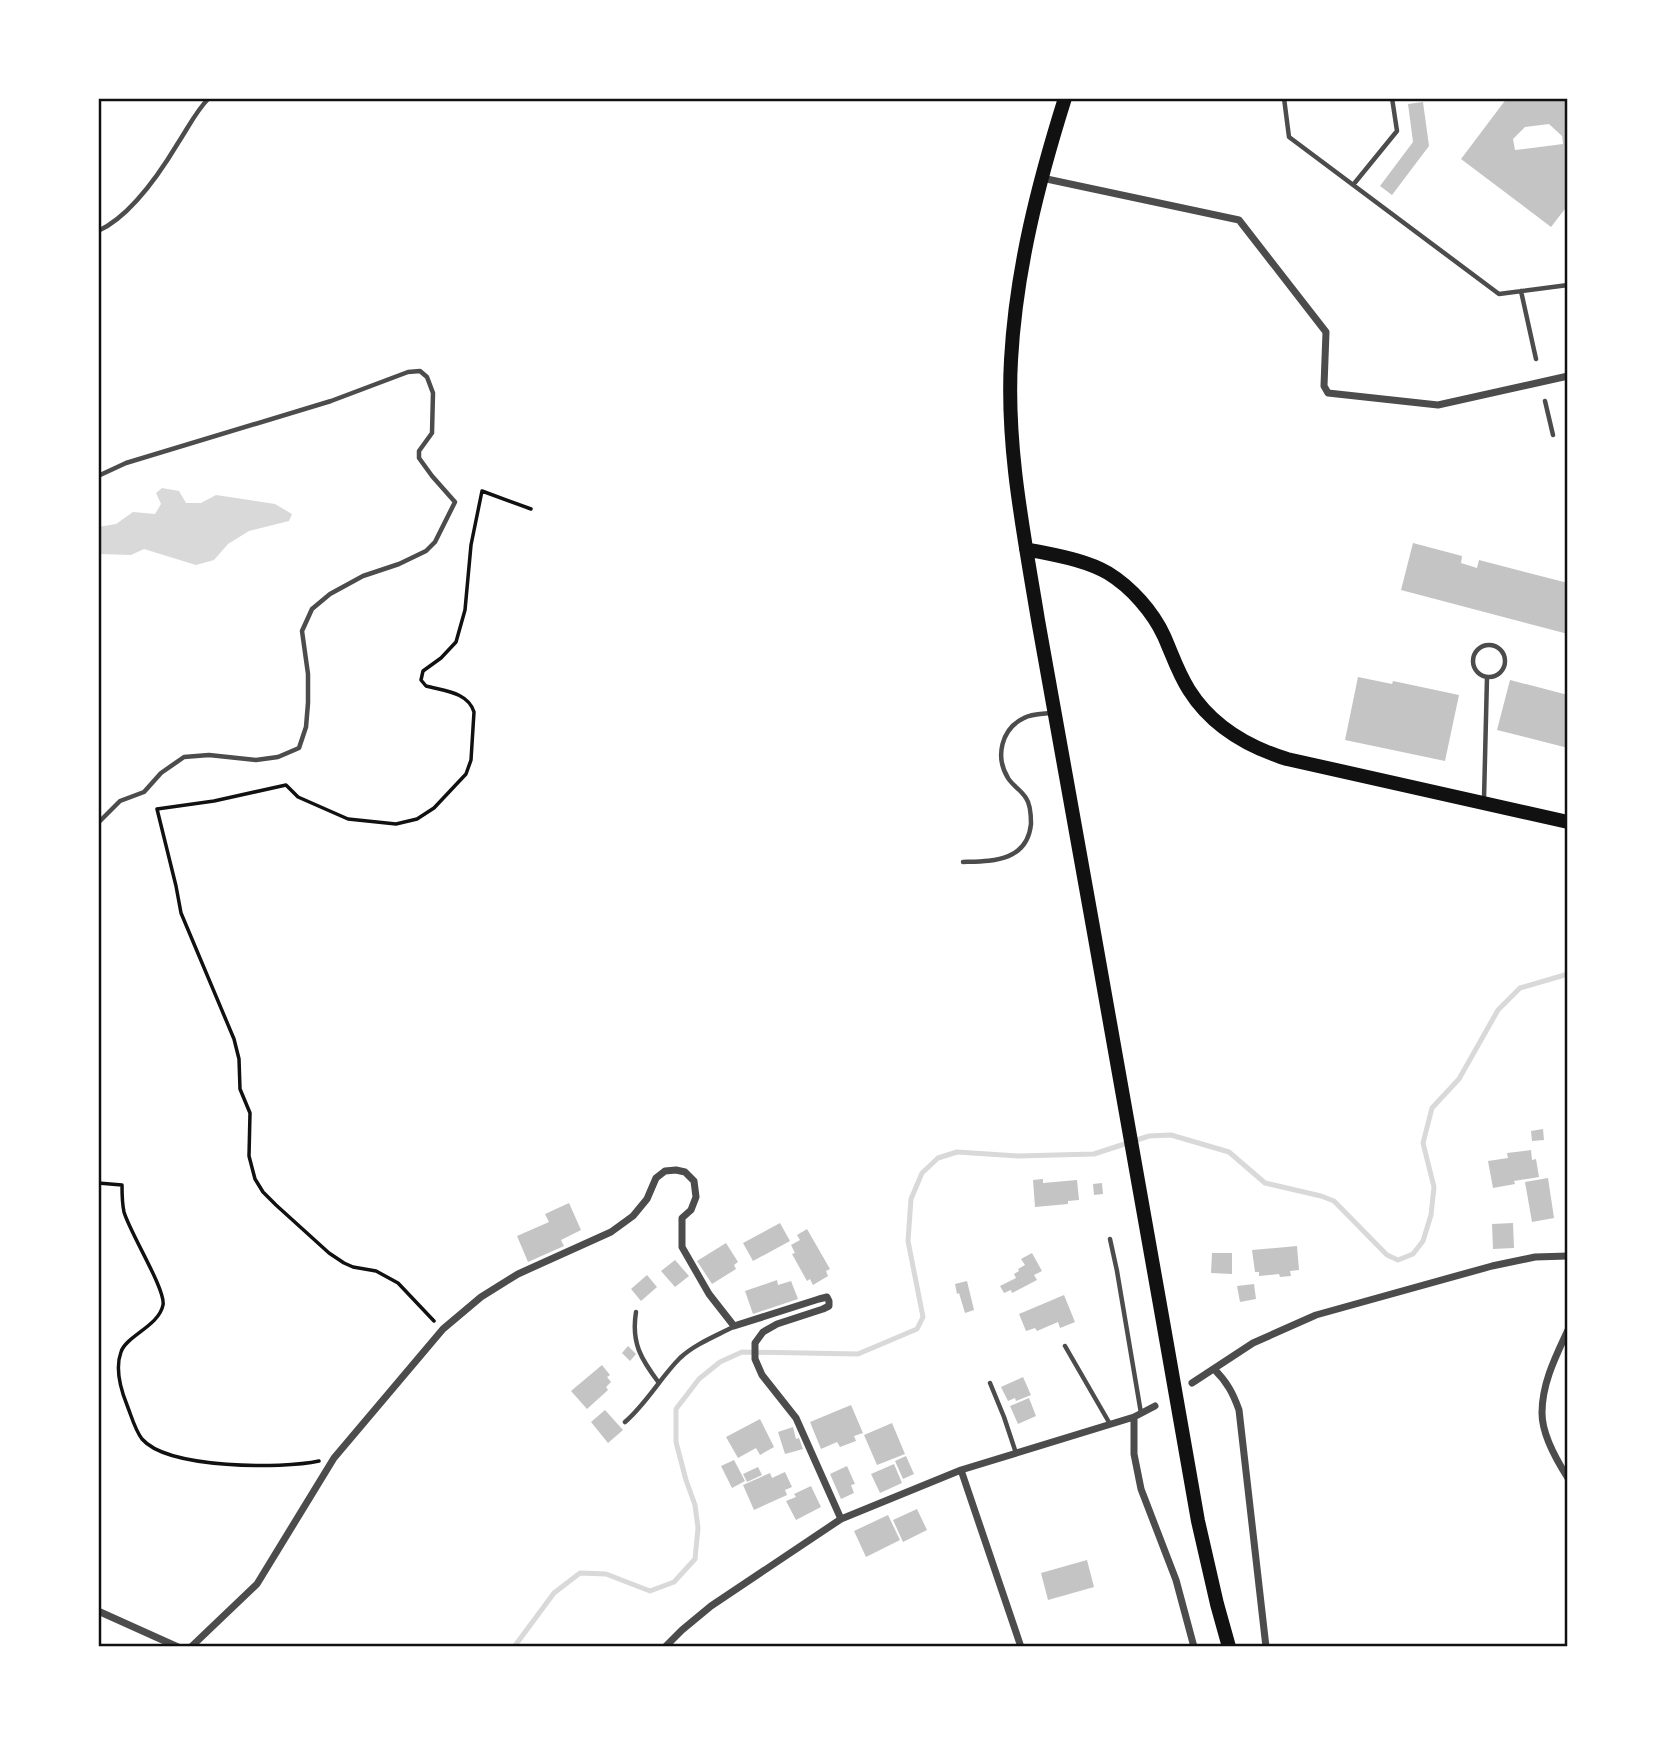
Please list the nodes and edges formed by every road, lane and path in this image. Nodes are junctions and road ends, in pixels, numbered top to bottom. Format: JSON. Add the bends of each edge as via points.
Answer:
{"nodes":[{"id":1,"x":209,"y":98,"type":"edge"},
{"id":2,"x":1065,"y":98,"type":"edge"},
{"id":3,"x":1284,"y":98,"type":"edge"},
{"id":4,"x":1392,"y":98,"type":"edge"},
{"id":5,"x":1042,"y":177,"type":"junction"},
{"id":6,"x":1353,"y":185,"type":"junction"},
{"id":7,"x":98,"y":231,"type":"edge"},
{"id":8,"x":1568,"y":285,"type":"edge"},
{"id":9,"x":1521,"y":291,"type":"junction"},
{"id":10,"x":1536,"y":359,"type":"dead end"},
{"id":11,"x":1568,"y":376,"type":"edge"},
{"id":12,"x":1545,"y":401,"type":"dead end"},
{"id":13,"x":1553,"y":435,"type":"dead end"},
{"id":14,"x":98,"y":476,"type":"edge"},
{"id":15,"x":531,"y":509,"type":"dead end"},
{"id":16,"x":1026,"y":549,"type":"junction"},
{"id":17,"x":1488,"y":677,"type":"junction"},
{"id":18,"x":1054,"y":713,"type":"junction"},
{"id":19,"x":1484,"y":803,"type":"junction"},
{"id":20,"x":1568,"y":822,"type":"edge"},
{"id":21,"x":98,"y":823,"type":"edge"},
{"id":22,"x":963,"y":862,"type":"dead end"},
{"id":23,"x":98,"y":1183,"type":"edge"},
{"id":24,"x":1110,"y":1239,"type":"dead end"},
{"id":25,"x":1568,"y":1256,"type":"edge"},
{"id":26,"x":636,"y":1312,"type":"dead end"},
{"id":27,"x":734,"y":1326,"type":"junction"},
{"id":28,"x":443,"y":1329,"type":"junction"},
{"id":29,"x":1568,"y":1330,"type":"edge"},
{"id":30,"x":1065,"y":1346,"type":"dead end"},
{"id":31,"x":1214,"y":1370,"type":"junction"},
{"id":32,"x":659,"y":1383,"type":"junction"},
{"id":33,"x":990,"y":1383,"type":"dead end"},
{"id":34,"x":1192,"y":1383,"type":"dead end"},
{"id":35,"x":1155,"y":1406,"type":"dead end"},
{"id":36,"x":1137,"y":1415,"type":"junction"},
{"id":37,"x":625,"y":1422,"type":"dead end"},
{"id":38,"x":1110,"y":1424,"type":"junction"},
{"id":39,"x":1016,"y":1453,"type":"junction"},
{"id":40,"x":334,"y":1458,"type":"junction"},
{"id":41,"x":961,"y":1470,"type":"junction"},
{"id":42,"x":1568,"y":1478,"type":"edge"},
{"id":43,"x":841,"y":1519,"type":"junction"},
{"id":44,"x":98,"y":1611,"type":"edge"},
{"id":45,"x":178,"y":1647,"type":"edge"},
{"id":46,"x":191,"y":1647,"type":"edge"},
{"id":47,"x":665,"y":1647,"type":"edge"},
{"id":48,"x":1021,"y":1647,"type":"edge"},
{"id":49,"x":1194,"y":1647,"type":"edge"},
{"id":50,"x":1229,"y":1647,"type":"edge"},
{"id":51,"x":1266,"y":1647,"type":"edge"}],
"edges":[{"from":1,"to":7,"type":"lane","via":[[152,184]]},
{"from":2,"to":5,"type":"main road"},
{"from":3,"to":6,"type":"lane","via":[[1289,137]]},
{"from":4,"to":6,"type":"lane","via":[[1396,131]]},
{"from":5,"to":11,"type":"street","via":[[1239,220],[1326,332],[1324,386],[1328,393],[1438,405]]},
{"from":5,"to":16,"type":"main road","via":[[1021,271],[1011,363],[1013,459]]},
{"from":6,"to":9,"type":"lane","via":[[1499,294]]},
{"from":8,"to":9,"type":"lane"},
{"from":9,"to":10,"type":"lane"},
{"from":12,"to":13,"type":"lane"},
{"from":14,"to":21,"type":"lane","via":[[126,463],[420,371],[433,393],[432,433],[419,458],[454,502],[426,551],[363,576],[312,609],[302,631],[308,703],[299,747],[256,760],[184,757],[144,792],[120,801]]},
{"from":15,"to":28,"type":"path","via":[[482,491],[456,642],[423,671],[421,680],[426,686],[467,698],[474,712],[466,774],[434,808],[417,819],[396,824],[348,819],[298,797],[286,785],[157,809],[181,913],[234,1039],[240,1089],[250,1113],[248,1156],[255,1178],[263,1192],[314,1240],[344,1263],[376,1271],[398,1283]]},
{"from":16,"to":18,"type":"main road"},
{"from":16,"to":19,"type":"main road","via":[[1091,565],[1129,590],[1154,619],[1200,705],[1247,743],[1287,759]]},
{"from":17,"to":17,"type":"lane","via":[[1478,673],[1473,658],[1482,646],[1493,644],[1505,655],[1505,666],[1498,675]]},
{"from":17,"to":19,"type":"lane"},
{"from":18,"to":22,"type":"lane","via":[[1019,721],[1004,737],[1000,752],[1009,780],[1027,800],[1031,814],[1020,850],[994,861]]},
{"from":18,"to":50,"type":"main road","via":[[1198,1521]]},
{"from":19,"to":20,"type":"main road"},
{"from":23,"to":40,"type":"path","via":[[122,1185],[131,1231],[162,1293],[163,1306],[125,1345],[118,1371],[142,1439],[178,1458],[228,1464],[302,1465]]},
{"from":24,"to":36,"type":"lane"},
{"from":25,"to":31,"type":"street","via":[[1535,1256],[1492,1266],[1316,1315],[1253,1343]]},
{"from":26,"to":32,"type":"lane","via":[[637,1347]]},
{"from":27,"to":28,"type":"street","via":[[682,1247],[682,1219],[696,1197],[694,1181],[676,1170],[656,1178],[633,1216],[611,1232],[518,1274]]},
{"from":27,"to":32,"type":"lane","via":[[697,1345]]},
{"from":27,"to":43,"type":"street","via":[[827,1297],[829,1306],[763,1332],[755,1343],[755,1359],[796,1418]]},
{"from":28,"to":40,"type":"street"},
{"from":29,"to":42,"type":"street","via":[[1545,1386],[1542,1415],[1550,1444]]},
{"from":30,"to":38,"type":"lane"},
{"from":31,"to":34,"type":"street"},
{"from":31,"to":51,"type":"street","via":[[1232,1390],[1239,1410]]},
{"from":32,"to":37,"type":"lane"},
{"from":33,"to":39,"type":"lane"},
{"from":35,"to":36,"type":"street"},
{"from":36,"to":38,"type":"street"},
{"from":36,"to":49,"type":"street","via":[[1134,1454],[1141,1489],[1176,1580]]},
{"from":38,"to":39,"type":"street"},
{"from":39,"to":41,"type":"street"},
{"from":40,"to":46,"type":"street","via":[[257,1584]]},
{"from":41,"to":43,"type":"street"},
{"from":41,"to":48,"type":"street"},
{"from":43,"to":47,"type":"street","via":[[712,1605]]},
{"from":44,"to":45,"type":"street"}]}
